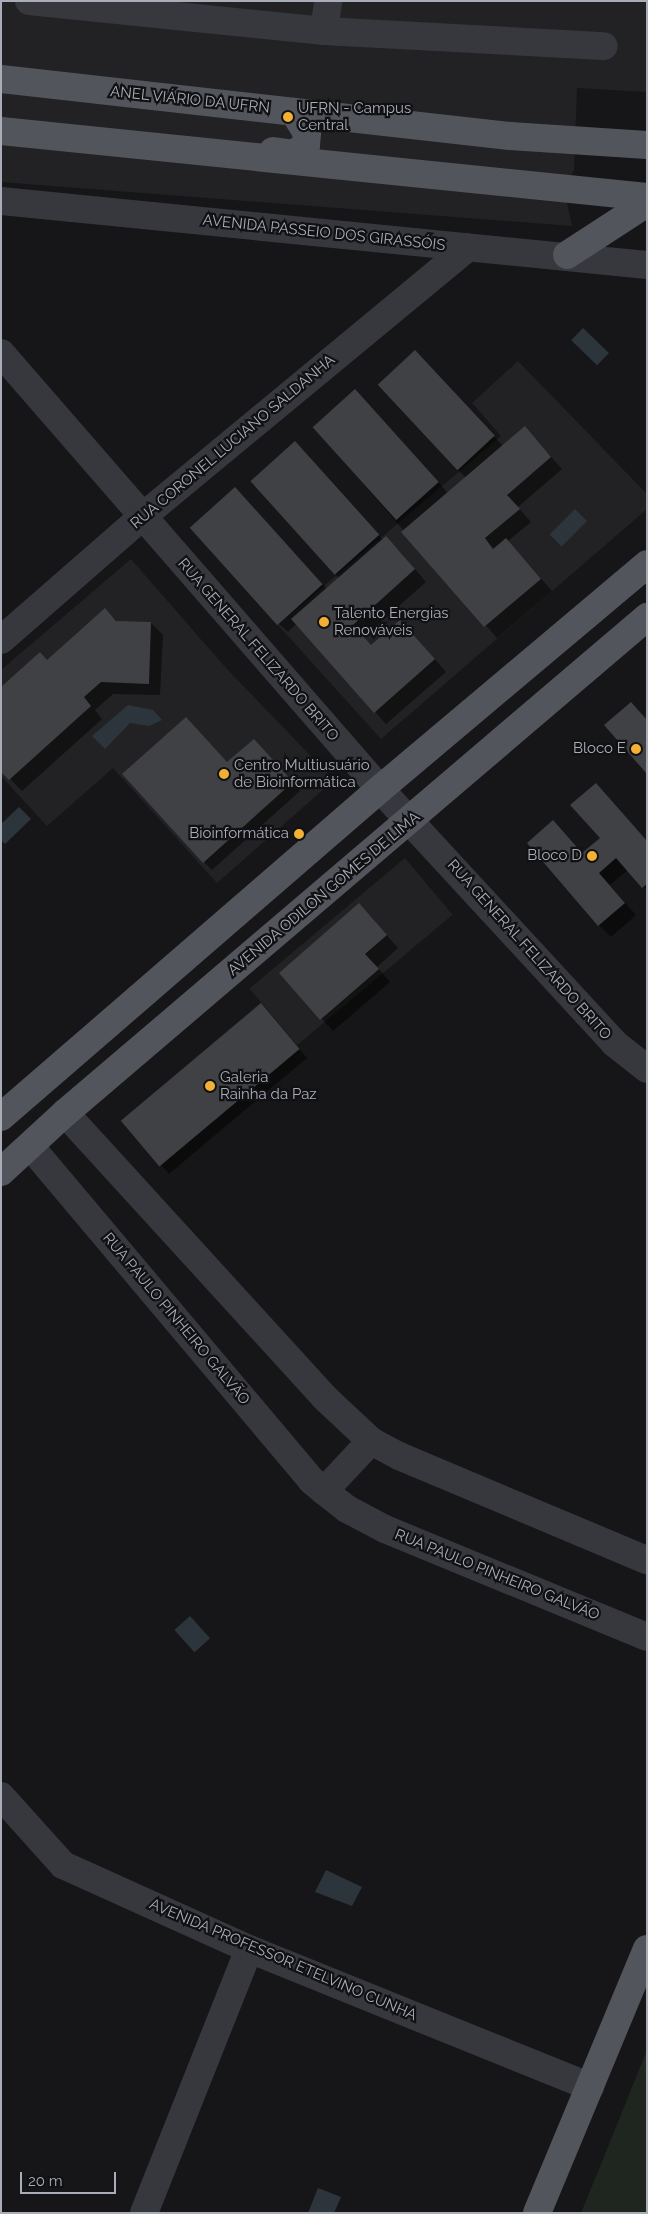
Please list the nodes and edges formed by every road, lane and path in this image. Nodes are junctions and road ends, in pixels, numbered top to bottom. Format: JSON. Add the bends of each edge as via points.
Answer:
{"nodes":[{"id":1,"x":29,"y":1,"type":"edge"},
{"id":2,"x":328,"y":1,"type":"edge"},
{"id":3,"x":324,"y":31,"type":"junction"},
{"id":4,"x":604,"y":46,"type":"dead end"},
{"id":5,"x":1,"y":79,"type":"edge"},
{"id":6,"x":294,"y":112,"type":"junction"},
{"id":7,"x":1,"y":131,"type":"edge"},
{"id":8,"x":113,"y":143,"type":"junction"},
{"id":9,"x":647,"y":145,"type":"edge"},
{"id":10,"x":647,"y":197,"type":"edge"},
{"id":11,"x":1,"y":201,"type":"edge"},
{"id":12,"x":647,"y":203,"type":"edge"},
{"id":13,"x":468,"y":247,"type":"junction"},
{"id":14,"x":567,"y":255,"type":"junction"},
{"id":15,"x":647,"y":265,"type":"edge"},
{"id":16,"x":1,"y":353,"type":"edge"},
{"id":17,"x":142,"y":517,"type":"junction"},
{"id":18,"x":647,"y":564,"type":"edge"},
{"id":19,"x":647,"y":617,"type":"edge"},
{"id":20,"x":1,"y":640,"type":"edge"},
{"id":21,"x":380,"y":789,"type":"junction"},
{"id":22,"x":411,"y":820,"type":"junction"},
{"id":23,"x":647,"y":1069,"type":"edge"},
{"id":24,"x":65,"y":1113,"type":"junction"},
{"id":25,"x":1,"y":1118,"type":"edge"},
{"id":26,"x":30,"y":1146,"type":"junction"},
{"id":27,"x":1,"y":1172,"type":"edge"},
{"id":28,"x":371,"y":1441,"type":"junction"},
{"id":29,"x":324,"y":1491,"type":"junction"},
{"id":30,"x":647,"y":1560,"type":"edge"},
{"id":31,"x":647,"y":1637,"type":"edge"},
{"id":32,"x":1,"y":1796,"type":"edge"},
{"id":33,"x":249,"y":1949,"type":"junction"},
{"id":34,"x":647,"y":1949,"type":"edge"},
{"id":35,"x":590,"y":2087,"type":"junction"},
{"id":36,"x":144,"y":2213,"type":"edge"},
{"id":37,"x":537,"y":2213,"type":"edge"}],
"edges":[{"from":1,"to":3,"type":"street"},
{"from":2,"to":3,"type":"street"},
{"from":3,"to":4,"type":"street"},
{"from":5,"to":6,"type":"main road","name":"ANEL VIÁRIO DA UFRN"},
{"from":6,"to":8,"type":"main road","via":[[307,138],[303,149],[294,154],[156,136]]},
{"from":6,"to":9,"type":"main road","name":"ANEL VIÁRIO DA UFRN","via":[[510,136]]},
{"from":7,"to":8,"type":"main road"},
{"from":8,"to":10,"type":"main road"},
{"from":11,"to":13,"type":"street","name":"AVENIDA PASSEIO DOS GIRASSÓIS"},
{"from":12,"to":14,"type":"main road"},
{"from":13,"to":14,"type":"street","name":"AVENIDA PASSEIO DOS GIRASSÓIS"},
{"from":13,"to":17,"type":"street","name":"RUA CORONEL LUCIANO SALDANHA"},
{"from":14,"to":15,"type":"street","name":"AVENIDA PASSEIO DOS GIRASSÓIS"},
{"from":16,"to":17,"type":"street","name":"RUA GENERAL FELIZARDO BRITO"},
{"from":17,"to":20,"type":"street","name":"RUA CORONEL LUCIANO SALDANHA"},
{"from":17,"to":21,"type":"street","name":"RUA GENERAL FELIZARDO BRITO"},
{"from":18,"to":21,"type":"main road"},
{"from":19,"to":22,"type":"main road","name":"AVENIDA ODILON GOMES DE LIMA"},
{"from":21,"to":22,"type":"street","name":"RUA GENERAL FELIZARDO BRITO"},
{"from":21,"to":25,"type":"main road"},
{"from":22,"to":23,"type":"street","name":"RUA GENERAL FELIZARDO BRITO","via":[[614,1043]]},
{"from":22,"to":24,"type":"main road","name":"AVENIDA ODILON GOMES DE LIMA"},
{"from":24,"to":26,"type":"main road","name":"AVENIDA ODILON GOMES DE LIMA"},
{"from":24,"to":28,"type":"street","via":[[324,1397]]},
{"from":26,"to":27,"type":"main road","name":"AVENIDA ODILON GOMES DE LIMA"},
{"from":26,"to":29,"type":"street","name":"RUA PAULO PINHEIRO GALVÃO","via":[[312,1481]]},
{"from":28,"to":29,"type":"street"},
{"from":28,"to":30,"type":"street","via":[[399,1456]]},
{"from":29,"to":31,"type":"street","name":"RUA PAULO PINHEIRO GALVÃO","via":[[347,1509],[385,1529]]},
{"from":32,"to":33,"type":"street","name":"AVENIDA PROFESSOR ETELVINO CUNHA","via":[[63,1865]]},
{"from":33,"to":35,"type":"street","name":"AVENIDA PROFESSOR ETELVINO CUNHA"},
{"from":33,"to":36,"type":"street"},
{"from":34,"to":35,"type":"main road"},
{"from":35,"to":37,"type":"main road"}]}
